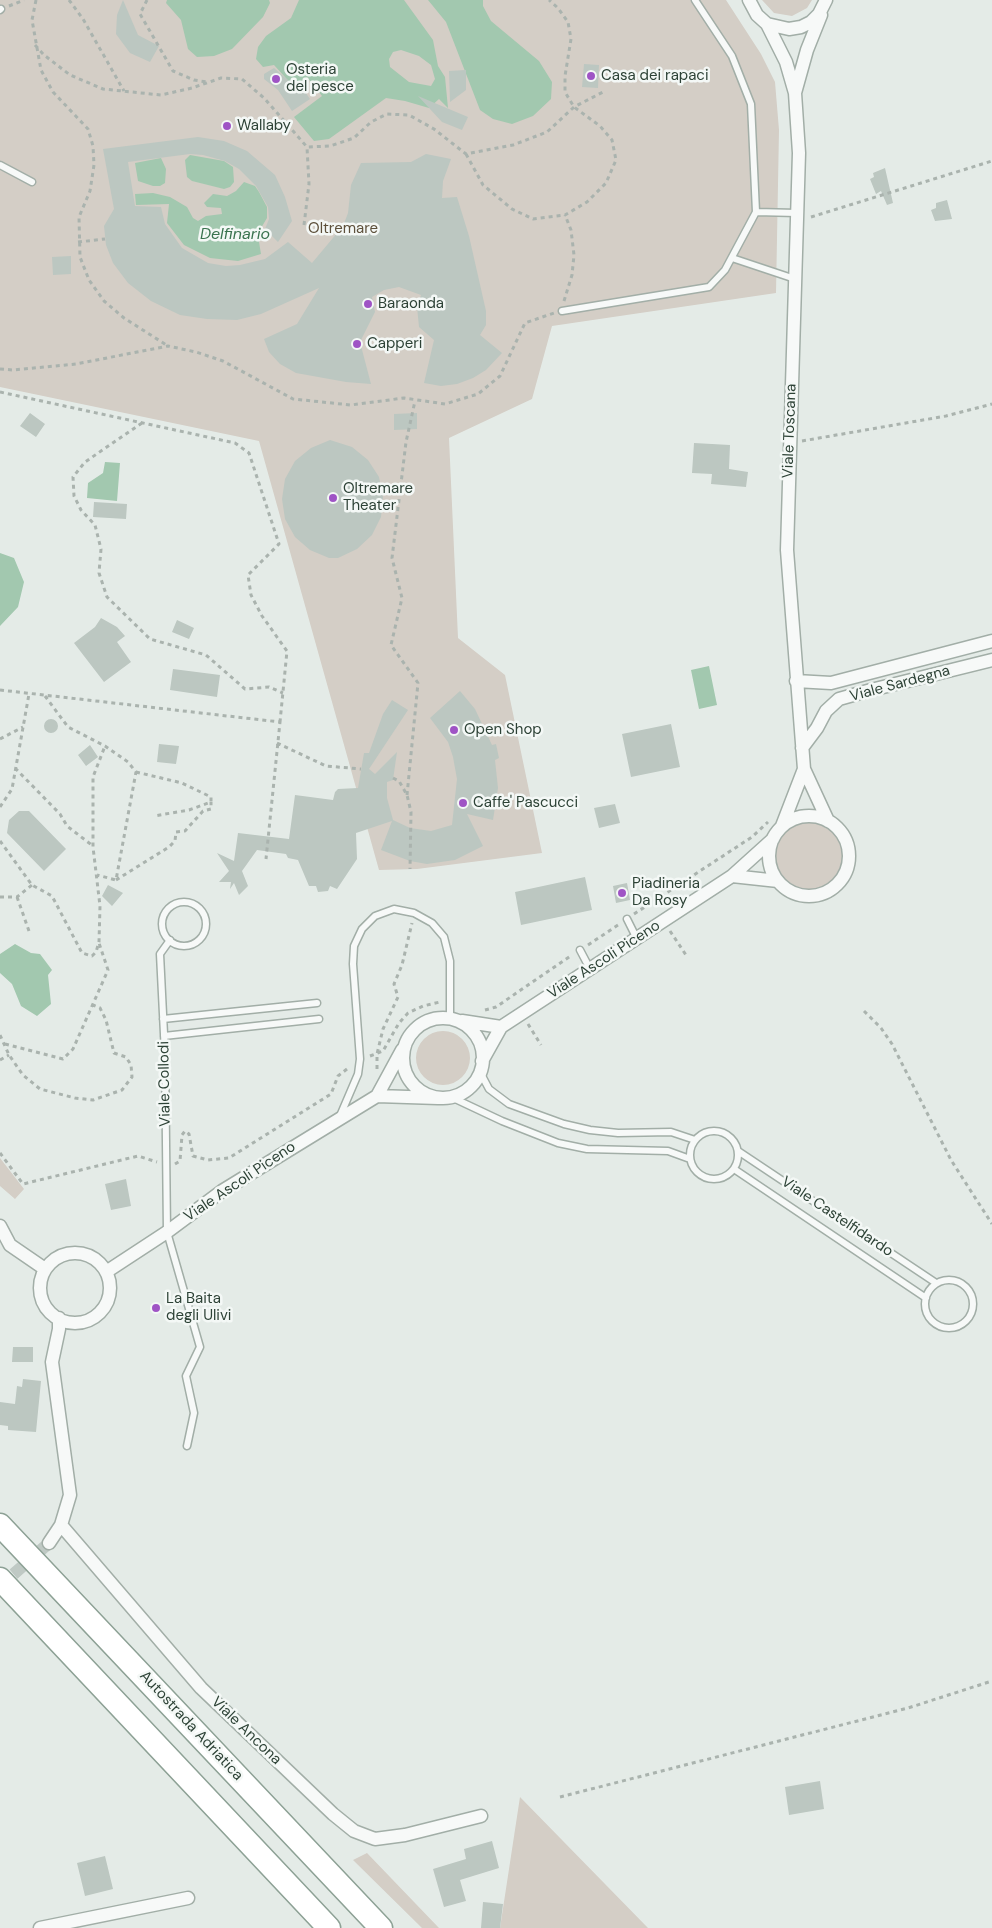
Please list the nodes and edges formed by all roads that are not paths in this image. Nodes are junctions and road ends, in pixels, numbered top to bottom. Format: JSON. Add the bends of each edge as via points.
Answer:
{"nodes":[{"id":1,"x":695,"y":0,"type":"edge"},
{"id":2,"x":749,"y":0,"type":"edge"},
{"id":3,"x":826,"y":2,"type":"edge"},
{"id":4,"x":767,"y":24,"type":"junction"},
{"id":5,"x":795,"y":93,"type":"junction"},
{"id":6,"x":0,"y":165,"type":"edge"},
{"id":7,"x":32,"y":182,"type":"dead end"},
{"id":8,"x":756,"y":212,"type":"junction"},
{"id":9,"x":797,"y":217,"type":"junction"},
{"id":10,"x":732,"y":258,"type":"junction"},
{"id":11,"x":795,"y":279,"type":"junction"},
{"id":12,"x":562,"y":311,"type":"road end"},
{"id":13,"x":992,"y":642,"type":"edge"},
{"id":14,"x":992,"y":660,"type":"edge"},
{"id":15,"x":796,"y":681,"type":"junction"},
{"id":16,"x":802,"y":748,"type":"junction"},
{"id":17,"x":804,"y":769,"type":"junction"},
{"id":18,"x":828,"y":821,"type":"junction"},
{"id":19,"x":782,"y":826,"type":"junction"},
{"id":20,"x":773,"y":839,"type":"junction"},
{"id":21,"x":732,"y":876,"type":"junction"},
{"id":22,"x":778,"y":881,"type":"junction"},
{"id":23,"x":627,"y":919,"type":"road end"},
{"id":24,"x":637,"y":939,"type":"junction"},
{"id":25,"x":170,"y":940,"type":"junction"},
{"id":26,"x":580,"y":950,"type":"road end"},
{"id":27,"x":590,"y":969,"type":"junction"},
{"id":28,"x":317,"y":1003,"type":"dead end"},
{"id":29,"x":164,"y":1019,"type":"junction"},
{"id":30,"x":319,"y":1019,"type":"dead end"},
{"id":31,"x":450,"y":1019,"type":"junction"},
{"id":32,"x":501,"y":1027,"type":"junction"},
{"id":33,"x":164,"y":1036,"type":"junction"},
{"id":34,"x":406,"y":1041,"type":"junction"},
{"id":35,"x":481,"y":1067,"type":"junction"},
{"id":36,"x":377,"y":1096,"type":"junction"},
{"id":37,"x":445,"y":1097,"type":"junction"},
{"id":38,"x":339,"y":1119,"type":"junction"},
{"id":39,"x":695,"y":1140,"type":"junction"},
{"id":40,"x":738,"y":1151,"type":"junction"},
{"id":41,"x":690,"y":1159,"type":"junction"},
{"id":42,"x":734,"y":1169,"type":"junction"},
{"id":43,"x":0,"y":1226,"type":"edge"},
{"id":44,"x":167,"y":1232,"type":"junction"},
{"id":45,"x":46,"y":1269,"type":"junction"},
{"id":46,"x":106,"y":1272,"type":"junction"},
{"id":47,"x":936,"y":1283,"type":"junction"},
{"id":48,"x":926,"y":1298,"type":"junction"},
{"id":49,"x":59,"y":1318,"type":"junction"},
{"id":50,"x":188,"y":1446,"type":"dead end"},
{"id":51,"x":0,"y":1525,"type":"edge"},
{"id":52,"x":61,"y":1525,"type":"junction"},
{"id":53,"x":49,"y":1543,"type":"tunnel mouth"},
{"id":54,"x":0,"y":1579,"type":"edge"},
{"id":55,"x":480,"y":1816,"type":"dead end"},
{"id":56,"x":188,"y":1898,"type":"dead end"},
{"id":57,"x":40,"y":1928,"type":"edge"},
{"id":58,"x":329,"y":1928,"type":"edge"},
{"id":59,"x":381,"y":1928,"type":"edge"}],
"edges":[{"from":1,"to":8,"type":"lane","via":[[732,56],[751,104]]},
{"from":2,"to":4,"type":"street","name":"Viale Toscana","via":[[757,16]]},
{"from":3,"to":4,"type":"street","via":[[819,14],[801,27],[778,28]]},
{"from":3,"to":5,"type":"street","name":"Viale Toscana","via":[[806,50]]},
{"from":4,"to":5,"type":"street","name":"Viale Toscana","via":[[786,62]]},
{"from":5,"to":9,"type":"street","name":"Viale Toscana"},
{"from":6,"to":7,"type":"lane"},
{"from":8,"to":9,"type":"lane"},
{"from":8,"to":10,"type":"lane"},
{"from":9,"to":11,"type":"street","name":"Viale Toscana"},
{"from":10,"to":11,"type":"lane"},
{"from":10,"to":12,"type":"lane","via":[[709,287]]},
{"from":11,"to":15,"type":"street","name":"Viale Toscana","via":[[787,550]]},
{"from":13,"to":15,"type":"street","name":"Viale Sardegna","via":[[831,684]]},
{"from":14,"to":16,"type":"street","name":"Viale Sardegna","via":[[840,700],[826,711]]},
{"from":15,"to":16,"type":"street","name":"Viale Toscana"},
{"from":16,"to":17,"type":"street","name":"Viale Toscana"},
{"from":17,"to":18,"type":"street","name":"Viale Toscana"},
{"from":17,"to":19,"type":"street","name":"Viale Toscana"},
{"from":18,"to":19,"type":"street","via":[[804,816]]},
{"from":18,"to":22,"type":"street","via":[[844,836],[849,856],[844,877],[828,892],[815,896],[788,890]]},
{"from":19,"to":20,"type":"street"},
{"from":20,"to":21,"type":"street","name":"Viale Ascoli Piceno"},
{"from":20,"to":22,"type":"street","via":[[769,861]]},
{"from":21,"to":22,"type":"street"},
{"from":21,"to":24,"type":"street","name":"Viale Ascoli Piceno"},
{"from":23,"to":24,"type":"lane"},
{"from":24,"to":27,"type":"street","name":"Viale Ascoli Piceno"},
{"from":25,"to":25,"type":"lane","via":[[182,946],[201,938],[206,925],[203,912],[184,901],[170,906],[162,920],[165,935]]},
{"from":25,"to":29,"type":"lane","name":"Viale Collodi","via":[[160,954]]},
{"from":26,"to":27,"type":"lane"},
{"from":27,"to":32,"type":"street","name":"Viale Ascoli Piceno"},
{"from":28,"to":29,"type":"lane"},
{"from":29,"to":33,"type":"lane","name":"Viale Collodi"},
{"from":30,"to":33,"type":"lane"},
{"from":31,"to":32,"type":"street"},
{"from":31,"to":34,"type":"street","via":[[436,1018],[424,1022]]},
{"from":31,"to":35,"type":"street","via":[[461,1022],[478,1038],[482,1049]]},
{"from":31,"to":38,"type":"lane","via":[[450,961],[444,936],[432,923],[414,913],[394,909],[375,916],[362,929],[354,946],[352,964],[360,1059],[358,1074]]},
{"from":32,"to":35,"type":"street","name":"Viale Ascoli Piceno"},
{"from":33,"to":44,"type":"lane","name":"Viale Collodi"},
{"from":34,"to":36,"type":"street","name":"Viale Ascoli Piceno"},
{"from":34,"to":37,"type":"street","via":[[403,1066],[408,1077],[426,1094]]},
{"from":35,"to":37,"type":"street","via":[[469,1088]]},
{"from":35,"to":39,"type":"lane","via":[[489,1089],[509,1104],[564,1124],[618,1133],[670,1132]]},
{"from":36,"to":37,"type":"street"},
{"from":36,"to":38,"type":"street","name":"Viale Ascoli Piceno"},
{"from":37,"to":41,"type":"lane","via":[[558,1142],[594,1150],[668,1151]]},
{"from":38,"to":44,"type":"street","name":"Viale Ascoli Piceno","via":[[222,1191]]},
{"from":39,"to":40,"type":"lane","via":[[704,1133],[718,1131],[732,1138]]},
{"from":39,"to":41,"type":"lane"},
{"from":40,"to":42,"type":"lane"},
{"from":40,"to":47,"type":"lane","name":"Viale Castelfidardo"},
{"from":41,"to":42,"type":"lane","via":[[700,1174],[712,1179],[724,1177]]},
{"from":42,"to":48,"type":"lane","name":"Viale Castelfidardo"},
{"from":43,"to":45,"type":"street","via":[[10,1245]]},
{"from":44,"to":46,"type":"street","name":"Viale Ascoli Piceno"},
{"from":44,"to":50,"type":"lane","name":"Viale Collodi","via":[[200,1347],[186,1376],[194,1413]]},
{"from":45,"to":46,"type":"street","via":[[61,1256],[76,1253],[92,1257]]},
{"from":45,"to":49,"type":"street","via":[[41,1285],[43,1302]]},
{"from":46,"to":49,"type":"street","via":[[110,1293],[100,1312],[81,1322]]},
{"from":47,"to":48,"type":"lane"},
{"from":47,"to":48,"type":"lane","via":[[956,1280],[969,1290],[974,1305],[967,1320],[953,1328],[937,1324],[927,1313]]},
{"from":49,"to":52,"type":"street","via":[[52,1362],[70,1495]]},
{"from":51,"to":59,"type":"highway","name":"Autostrada Adriatica"},
{"from":52,"to":53,"type":"street"},
{"from":52,"to":55,"type":"street","name":"Viale Ancona","via":[[201,1688],[354,1831],[375,1838],[398,1836]]},
{"from":54,"to":58,"type":"highway"},
{"from":56,"to":57,"type":"street"}]}
